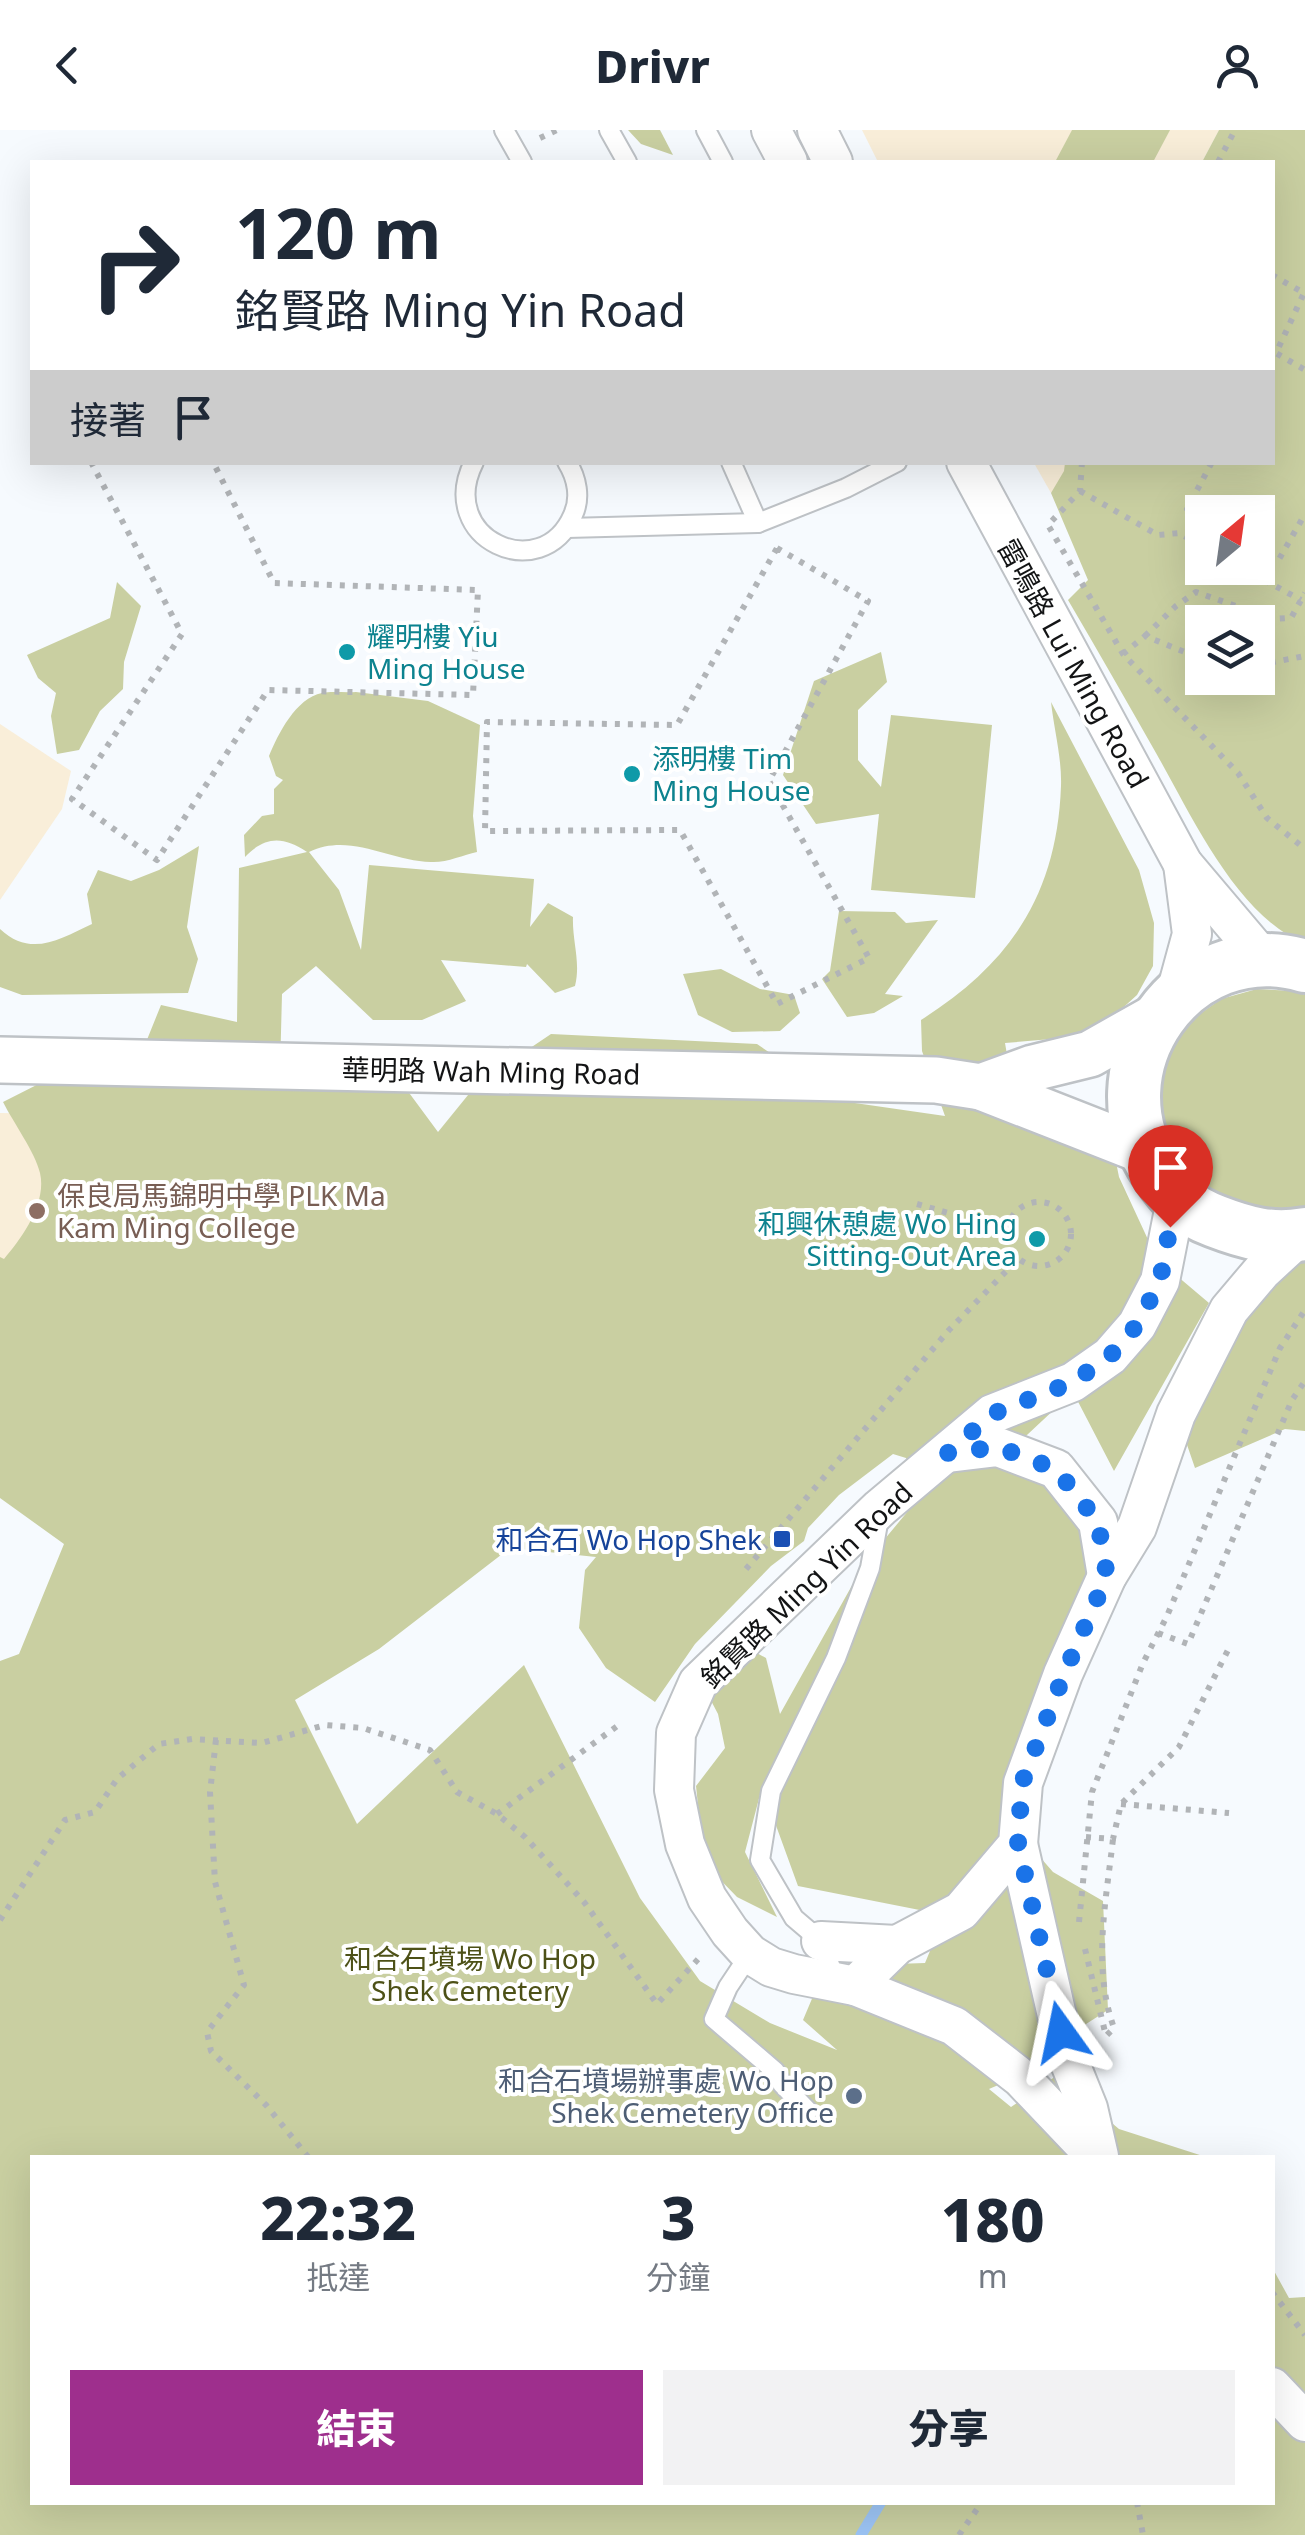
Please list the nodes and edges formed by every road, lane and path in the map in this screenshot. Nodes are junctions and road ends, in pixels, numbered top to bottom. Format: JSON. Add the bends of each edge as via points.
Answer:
{"nodes":[{"id":1,"x":504,"y":130,"type":"edge"},
{"id":2,"x":609,"y":130,"type":"edge"},
{"id":3,"x":706,"y":130,"type":"edge"},
{"id":4,"x":771,"y":130,"type":"edge"},
{"id":5,"x":817,"y":130,"type":"edge"},
{"id":6,"x":1236,"y":130,"type":"edge"},
{"id":7,"x":521,"y":160,"type":"edge"},
{"id":8,"x":625,"y":160,"type":"edge"},
{"id":9,"x":722,"y":160,"type":"edge"},
{"id":10,"x":787,"y":160,"type":"edge"},
{"id":11,"x":832,"y":160,"type":"edge"},
{"id":12,"x":1219,"y":160,"type":"edge"},
{"id":13,"x":1275,"y":278,"type":"edge"},
{"id":14,"x":1275,"y":354,"type":"edge"},
{"id":15,"x":1275,"y":356,"type":"edge"},
{"id":16,"x":1305,"y":370,"type":"edge"},
{"id":17,"x":93,"y":465,"type":"edge"},
{"id":18,"x":215,"y":465,"type":"edge"},
{"id":19,"x":472,"y":465,"type":"edge"},
{"id":20,"x":568,"y":465,"type":"edge"},
{"id":21,"x":732,"y":465,"type":"edge"},
{"id":22,"x":891,"y":465,"type":"edge"},
{"id":23,"x":968,"y":465,"type":"edge"},
{"id":24,"x":1082,"y":465,"type":"edge"},
{"id":25,"x":1210,"y":465,"type":"edge"},
{"id":26,"x":1080,"y":491,"type":"junction"},
{"id":27,"x":1194,"y":495,"type":"edge"},
{"id":28,"x":1305,"y":514,"type":"edge"},
{"id":29,"x":758,"y":523,"type":"junction"},
{"id":30,"x":567,"y":528,"type":"junction"},
{"id":31,"x":1185,"y":537,"type":"edge"},
{"id":32,"x":1275,"y":560,"type":"edge"},
{"id":33,"x":1275,"y":584,"type":"edge"},
{"id":34,"x":1303,"y":597,"type":"edge"},
{"id":35,"x":1145,"y":636,"type":"junction"},
{"id":36,"x":1185,"y":651,"type":"edge"},
{"id":37,"x":1122,"y":654,"type":"junction"},
{"id":38,"x":1305,"y":656,"type":"edge"},
{"id":39,"x":1275,"y":662,"type":"edge"},
{"id":40,"x":486,"y":831,"type":"joint"},
{"id":41,"x":1305,"y":849,"type":"edge"},
{"id":42,"x":1183,"y":864,"type":"junction"},
{"id":43,"x":1285,"y":963,"type":"edge"},
{"id":44,"x":1168,"y":1007,"type":"junction"},
{"id":45,"x":0,"y":1060,"type":"edge"},
{"id":46,"x":981,"y":1088,"type":"junction"},
{"id":47,"x":1142,"y":1150,"type":"junction"},
{"id":48,"x":1176,"y":1200,"type":"junction"},
{"id":49,"x":917,"y":1204,"type":"dead end"},
{"id":50,"x":1008,"y":1230,"type":"junction"},
{"id":51,"x":1303,"y":1234,"type":"edge"},
{"id":52,"x":1018,"y":1258,"type":"junction"},
{"id":53,"x":1305,"y":1310,"type":"edge"},
{"id":54,"x":1305,"y":1381,"type":"edge"},
{"id":55,"x":948,"y":1453,"type":"junction"},
{"id":56,"x":880,"y":1508,"type":"junction"},
{"id":57,"x":746,"y":1570,"type":"dead end"},
{"id":58,"x":1107,"y":1576,"type":"junction"},
{"id":59,"x":1158,"y":1633,"type":"junction"},
{"id":60,"x":1230,"y":1646,"type":"dead end"},
{"id":61,"x":620,"y":1724,"type":"dead end"},
{"id":62,"x":216,"y":1740,"type":"junction"},
{"id":63,"x":1121,"y":1804,"type":"junction"},
{"id":64,"x":1229,"y":1813,"type":"dead end"},
{"id":65,"x":497,"y":1814,"type":"junction"},
{"id":66,"x":1086,"y":1836,"type":"junction"},
{"id":67,"x":1113,"y":1840,"type":"junction"},
{"id":68,"x":1018,"y":1844,"type":"junction"},
{"id":69,"x":0,"y":1920,"type":"edge"},
{"id":70,"x":820,"y":1941,"type":"junction"},
{"id":71,"x":897,"y":1945,"type":"junction"},
{"id":72,"x":750,"y":1954,"type":"junction"},
{"id":73,"x":700,"y":1957,"type":"dead end"},
{"id":74,"x":846,"y":1983,"type":"junction"},
{"id":75,"x":808,"y":2112,"type":"dead end"},
{"id":76,"x":307,"y":2155,"type":"edge"},
{"id":77,"x":1095,"y":2155,"type":"edge"},
{"id":78,"x":1097,"y":2155,"type":"edge"},
{"id":79,"x":1275,"y":2296,"type":"edge"},
{"id":80,"x":1305,"y":2335,"type":"edge"},
{"id":81,"x":1275,"y":2390,"type":"edge"},
{"id":82,"x":1305,"y":2422,"type":"edge"},
{"id":83,"x":980,"y":2505,"type":"edge"},
{"id":84,"x":1137,"y":2505,"type":"edge"},
{"id":85,"x":959,"y":2535,"type":"edge"},
{"id":86,"x":1143,"y":2535,"type":"edge"}],
"edges":[{"from":1,"to":7,"type":"lane"},
{"from":2,"to":8,"type":"lane"},
{"from":3,"to":9,"type":"lane"},
{"from":4,"to":10,"type":"street"},
{"from":5,"to":11,"type":"street"},
{"from":6,"to":12,"type":"path"},
{"from":13,"to":14,"type":"path","via":[[1304,292]]},
{"from":15,"to":16,"type":"path"},
{"from":17,"to":18,"type":"path","via":[[182,634],[72,799],[157,860],[268,690],[474,695],[478,590],[274,583]]},
{"from":19,"to":30,"type":"lane","via":[[467,513],[488,540],[522,551],[539,548]]},
{"from":20,"to":30,"type":"lane","via":[[578,491]]},
{"from":21,"to":29,"type":"lane"},
{"from":22,"to":29,"type":"lane"},
{"from":23,"to":42,"type":"street","name":"雷鳴路 Lui Ming Road"},
{"from":24,"to":26,"type":"path"},
{"from":25,"to":27,"type":"path"},
{"from":26,"to":31,"type":"path","via":[[1158,535]]},
{"from":26,"to":37,"type":"path","via":[[1048,525]]},
{"from":28,"to":32,"type":"path"},
{"from":29,"to":30,"type":"lane"},
{"from":33,"to":34,"type":"path"},
{"from":34,"to":35,"type":"path","via":[[1291,618],[1272,619],[1196,592]]},
{"from":35,"to":36,"type":"path"},
{"from":35,"to":37,"type":"path"},
{"from":37,"to":41,"type":"path","via":[[1238,773],[1266,818]]},
{"from":38,"to":39,"type":"path"},
{"from":40,"to":40,"type":"path","via":[[680,830],[777,1004],[869,958],[769,780],[868,600],[777,548],[677,725],[488,722]]},
{"from":42,"to":43,"type":"street","name":"雷鳴路 Lui Ming Road"},
{"from":42,"to":44,"type":"street","name":"雷鳴路 Lui Ming Road","via":[[1192,934]]},
{"from":43,"to":44,"type":"main road","via":[[1220,971]]},
{"from":44,"to":46,"type":"street","via":[[1090,1054]]},
{"from":44,"to":47,"type":"main road","via":[[1136,1066],[1134,1122]]},
{"from":45,"to":46,"type":"street","name":"華明路 Wah Ming Road","via":[[936,1080]]},
{"from":46,"to":47,"type":"street","name":"華明路 Wah Ming Road"},
{"from":47,"to":48,"type":"main road"},
{"from":48,"to":51,"type":"main road","via":[[1249,1233]]},
{"from":48,"to":55,"type":"street","name":"銘賢路 Ming Yin Road","via":[[1160,1281],[1137,1325],[1110,1356],[1073,1382],[992,1414]]},
{"from":49,"to":50,"type":"path"},
{"from":50,"to":52,"type":"path"},
{"from":50,"to":52,"type":"path","via":[[1017,1210],[1037,1201],[1056,1206],[1070,1222],[1070,1243],[1058,1260],[1038,1266]]},
{"from":51,"to":58,"type":"street","name":"銘賢路 Ming Yin Road","via":[[1228,1310],[1176,1414],[1137,1527]]},
{"from":52,"to":57,"type":"path"},
{"from":53,"to":59,"type":"path","via":[[1280,1348]]},
{"from":54,"to":59,"type":"path","via":[[1188,1644]]},
{"from":55,"to":56,"type":"street","name":"銘賢路 Ming Yin Road"},
{"from":55,"to":58,"type":"street","via":[[998,1447],[1056,1469],[1098,1522]]},
{"from":56,"to":70,"type":"lane","via":[[870,1568],[836,1658],[771,1791],[760,1860],[794,1918]]},
{"from":56,"to":72,"type":"street","name":"銘賢路 Ming Yin Road","via":[[698,1682],[676,1734],[674,1790],[685,1844],[707,1898]]},
{"from":58,"to":68,"type":"street","name":"銘賢路 Ming Yin Road","via":[[1022,1783]]},
{"from":59,"to":66,"type":"path","via":[[1092,1792]]},
{"from":60,"to":63,"type":"path","via":[[1180,1747]]},
{"from":61,"to":65,"type":"path"},
{"from":62,"to":65,"type":"path","via":[[262,1744],[325,1725],[363,1728],[430,1750],[457,1792]]},
{"from":62,"to":69,"type":"path","via":[[159,1744],[117,1779],[95,1812],[65,1820]]},
{"from":62,"to":76,"type":"path","via":[[210,1792],[214,1882],[244,1985],[207,2032],[211,2051]]},
{"from":63,"to":64,"type":"path"},
{"from":63,"to":67,"type":"path"},
{"from":65,"to":73,"type":"path","via":[[584,1902],[657,2004]]},
{"from":66,"to":67,"type":"path"},
{"from":66,"to":67,"type":"path","via":[[1077,1916],[1106,2036],[1114,2028],[1100,1938]]},
{"from":68,"to":71,"type":"street","via":[[960,1911]]},
{"from":68,"to":78,"type":"street","name":"銘賢路 Ming Yin Road","via":[[1065,2050]]},
{"from":70,"to":71,"type":"street"},
{"from":70,"to":74,"type":"lane"},
{"from":71,"to":74,"type":"street"},
{"from":72,"to":74,"type":"street","name":"銘賢路 Ming Yin Road","via":[[794,1974]]},
{"from":72,"to":75,"type":"lane","via":[[714,2020],[776,2071]]},
{"from":74,"to":77,"type":"street","name":"銘賢路 Ming Yin Road","via":[[954,2026],[1021,2078]]},
{"from":79,"to":80,"type":"path"},
{"from":81,"to":82,"type":"street"},
{"from":83,"to":85,"type":"path"},
{"from":84,"to":86,"type":"path"}]}
